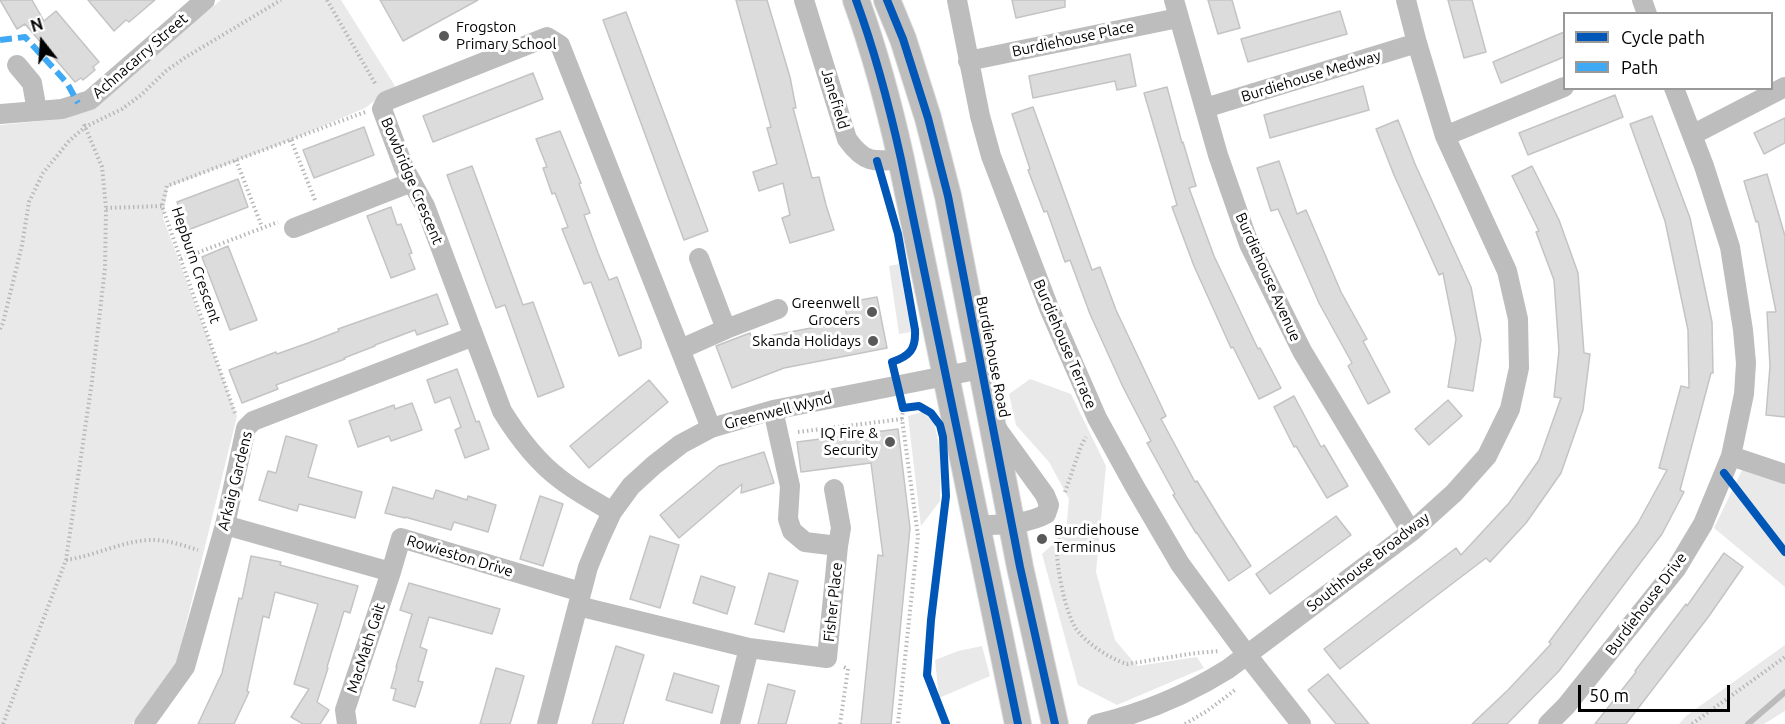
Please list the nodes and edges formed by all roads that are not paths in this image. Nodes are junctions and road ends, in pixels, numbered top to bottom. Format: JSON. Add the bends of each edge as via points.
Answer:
{"nodes":[{"id":1,"x":205,"y":0,"type":"edge"},
{"id":2,"x":804,"y":0,"type":"edge"},
{"id":3,"x":856,"y":0,"type":"edge"},
{"id":4,"x":887,"y":0,"type":"edge"},
{"id":5,"x":957,"y":0,"type":"edge"},
{"id":6,"x":1406,"y":0,"type":"edge"},
{"id":7,"x":1176,"y":9,"type":"edge"},
{"id":8,"x":1417,"y":43,"type":"junction"},
{"id":9,"x":968,"y":61,"type":"junction"},
{"id":10,"x":16,"y":65,"type":"dead end"},
{"id":11,"x":1563,"y":87,"type":"edge"},
{"id":12,"x":1785,"y":87,"type":"edge"},
{"id":13,"x":1675,"y":90,"type":"edge"},
{"id":14,"x":1205,"y":108,"type":"junction"},
{"id":15,"x":37,"y":111,"type":"junction"},
{"id":16,"x":0,"y":114,"type":"edge"},
{"id":17,"x":1446,"y":135,"type":"junction"},
{"id":18,"x":1692,"y":135,"type":"junction"},
{"id":19,"x":901,"y":159,"type":"junction"},
{"id":20,"x":412,"y":182,"type":"junction"},
{"id":21,"x":288,"y":224,"type":"road end"},
{"id":22,"x":699,"y":258,"type":"dead end"},
{"id":23,"x":778,"y":309,"type":"dead end"},
{"id":24,"x":726,"y":329,"type":"junction"},
{"id":25,"x":474,"y":336,"type":"junction"},
{"id":26,"x":681,"y":350,"type":"junction"},
{"id":27,"x":981,"y":369,"type":"junction"},
{"id":28,"x":945,"y":376,"type":"junction"},
{"id":29,"x":773,"y":410,"type":"junction"},
{"id":30,"x":992,"y":421,"type":"junction"},
{"id":31,"x":711,"y":428,"type":"junction"},
{"id":32,"x":1728,"y":465,"type":"junction"},
{"id":33,"x":1785,"y":474,"type":"edge"},
{"id":34,"x":834,"y":489,"type":"dead end"},
{"id":35,"x":612,"y":512,"type":"junction"},
{"id":36,"x":1012,"y":523,"type":"junction"},
{"id":37,"x":225,"y":525,"type":"junction"},
{"id":38,"x":977,"y":526,"type":"junction"},
{"id":39,"x":1411,"y":532,"type":"junction"},
{"id":40,"x":838,"y":546,"type":"junction"},
{"id":41,"x":390,"y":572,"type":"junction"},
{"id":42,"x":580,"y":599,"type":"junction"},
{"id":43,"x":748,"y":648,"type":"junction"},
{"id":44,"x":1247,"y":655,"type":"junction"},
{"id":45,"x":144,"y":724,"type":"edge"},
{"id":46,"x":347,"y":724,"type":"edge"},
{"id":47,"x":547,"y":724,"type":"edge"},
{"id":48,"x":730,"y":724,"type":"edge"},
{"id":49,"x":1018,"y":724,"type":"edge"},
{"id":50,"x":1055,"y":724,"type":"edge"},
{"id":51,"x":1097,"y":724,"type":"edge"},
{"id":52,"x":1301,"y":724,"type":"edge"},
{"id":53,"x":1548,"y":724,"type":"edge"}],
"edges":[{"from":1,"to":15,"type":"street","name":"Achnacarry Street","via":[[90,100],[62,109]]},
{"from":2,"to":19,"type":"street","name":"Janefield","via":[[847,139],[857,154],[878,162]]},
{"from":3,"to":19,"type":"main road"},
{"from":4,"to":27,"type":"main road","name":"Burdiehouse Road","via":[[928,118],[948,196]]},
{"from":5,"to":9,"type":"street","name":"Burdiehouse Terrace"},
{"from":6,"to":8,"type":"street","name":"Southhouse Broadway"},
{"from":7,"to":9,"type":"street","name":"Burdiehouse Place"},
{"from":7,"to":14,"type":"street","name":"Burdiehouse Avenue"},
{"from":8,"to":14,"type":"street","name":"Burdiehouse Medway"},
{"from":8,"to":17,"type":"street","name":"Southhouse Broadway"},
{"from":9,"to":44,"type":"street","name":"Burdiehouse Terrace","via":[[1003,191],[1097,418],[1180,564]]},
{"from":10,"to":15,"type":"street","via":[[32,83]]},
{"from":11,"to":17,"type":"street"},
{"from":12,"to":18,"type":"street"},
{"from":13,"to":18,"type":"street","name":"Burdiehouse Drive"},
{"from":14,"to":39,"type":"street","name":"Burdiehouse Avenue","via":[[1249,244],[1280,309]]},
{"from":15,"to":16,"type":"street","name":"Achnacarry Street"},
{"from":17,"to":39,"type":"street","name":"Southhouse Broadway","via":[[1507,271],[1518,319],[1519,368],[1510,409],[1487,456]]},
{"from":18,"to":32,"type":"street","name":"Burdiehouse Drive","via":[[1730,247],[1743,330],[1744,394]]},
{"from":19,"to":28,"type":"main road"},
{"from":20,"to":21,"type":"street","via":[[321,217]]},
{"from":20,"to":25,"type":"street","name":"Bowbridge Crescent","via":[[425,206]]},
{"from":20,"to":26,"type":"street","name":"Bowbridge Crescent","via":[[384,105],[548,38],[560,45]]},
{"from":22,"to":24,"type":"street"},
{"from":23,"to":24,"type":"street"},
{"from":24,"to":26,"type":"street"},
{"from":25,"to":35,"type":"street","name":"Bowbridge Crescent","via":[[502,411],[516,435],[561,481]]},
{"from":25,"to":37,"type":"street","name":"Arkaig Gardens","via":[[253,421],[246,428]]},
{"from":26,"to":31,"type":"street","name":"Bowbridge Crescent"},
{"from":27,"to":28,"type":"street","name":"Greenwell Wynd"},
{"from":27,"to":30,"type":"main road","name":"Burdiehouse Road"},
{"from":28,"to":29,"type":"street","name":"Greenwell Wynd"},
{"from":28,"to":38,"type":"main road"},
{"from":29,"to":31,"type":"street","name":"Greenwell Wynd"},
{"from":29,"to":40,"type":"street","name":"Fisher Place","via":[[789,486],[788,519],[792,531],[805,542]]},
{"from":30,"to":36,"type":"main road","name":"Burdiehouse Road"},
{"from":30,"to":36,"type":"street","via":[[1046,495],[1049,505],[1046,514],[1039,518]]},
{"from":31,"to":35,"type":"street","name":"Greenwell Wynd","via":[[654,465],[631,486]]},
{"from":32,"to":33,"type":"street"},
{"from":32,"to":53,"type":"street","name":"Burdiehouse Drive","via":[[1703,524],[1676,569]]},
{"from":34,"to":40,"type":"street","name":"Fisher Place","via":[[840,528]]},
{"from":35,"to":42,"type":"street","name":"Greenwell Wynd","via":[[588,567]]},
{"from":36,"to":38,"type":"street"},
{"from":36,"to":50,"type":"main road","name":"Burdiehouse Road"},
{"from":37,"to":41,"type":"street"},
{"from":37,"to":45,"type":"street","name":"Arkaig Gardens","via":[[185,667]]},
{"from":38,"to":49,"type":"main road"},
{"from":39,"to":44,"type":"street","name":"Southhouse Broadway"},
{"from":40,"to":43,"type":"street","name":"Fisher Place","via":[[827,658]]},
{"from":41,"to":42,"type":"street","name":"Rowieston Drive","via":[[401,538]]},
{"from":41,"to":46,"type":"street","name":"MacMath Gait","via":[[345,710]]},
{"from":42,"to":43,"type":"street"},
{"from":42,"to":47,"type":"street","name":"Greenwell Wynd"},
{"from":43,"to":48,"type":"street"},
{"from":44,"to":51,"type":"street","name":"Southhouse Broadway","via":[[1175,697]]},
{"from":44,"to":52,"type":"street"}]}
